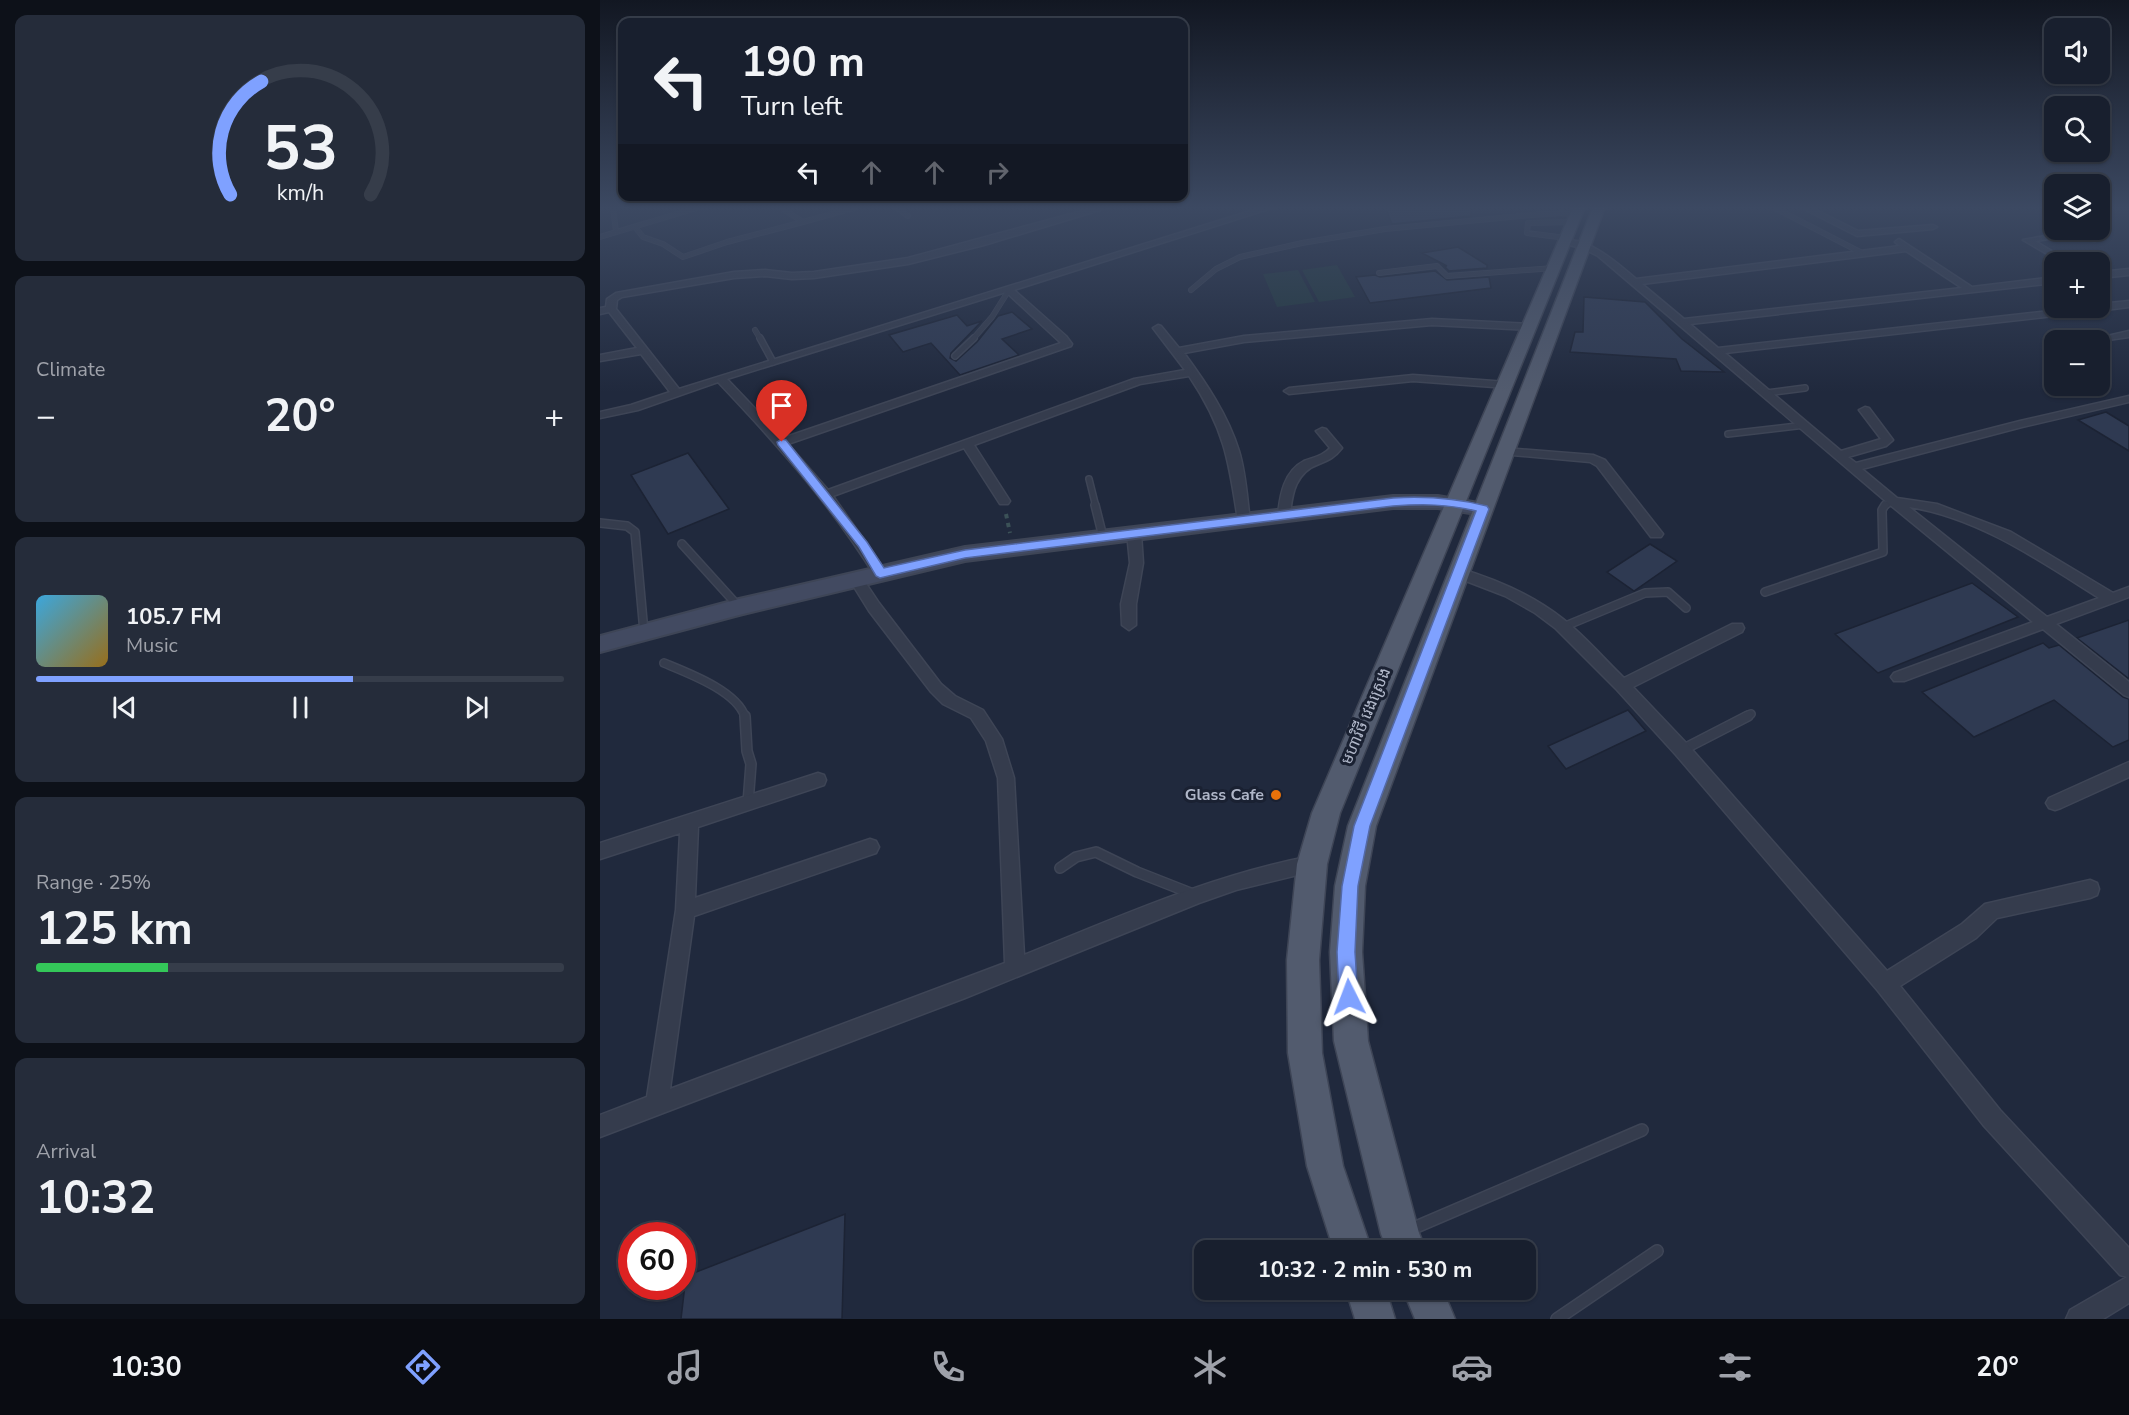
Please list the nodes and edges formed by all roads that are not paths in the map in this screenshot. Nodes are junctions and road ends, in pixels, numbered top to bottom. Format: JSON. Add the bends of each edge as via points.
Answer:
{"nodes":[{"id":1,"x":1554,"y":268,"type":"edge"},
{"id":2,"x":857,"y":269,"type":"edge"},
{"id":3,"x":1077,"y":269,"type":"edge"},
{"id":4,"x":1217,"y":269,"type":"edge"},
{"id":5,"x":1415,"y":269,"type":"edge"},
{"id":6,"x":1439,"y":269,"type":"edge"},
{"id":7,"x":1547,"y":269,"type":"edge"},
{"id":8,"x":1563,"y":269,"type":"edge"},
{"id":9,"x":1618,"y":269,"type":"edge"},
{"id":10,"x":1740,"y":269,"type":"edge"},
{"id":11,"x":1938,"y":269,"type":"edge"},
{"id":12,"x":2129,"y":272,"type":"edge"},
{"id":13,"x":1379,"y":273,"type":"dead end"},
{"id":14,"x":2110,"y":274,"type":"edge"},
{"id":15,"x":2044,"y":281,"type":"edge"},
{"id":16,"x":1634,"y":282,"type":"junction"},
{"id":17,"x":1009,"y":290,"type":"junction"},
{"id":18,"x":1191,"y":290,"type":"dead end"},
{"id":19,"x":1971,"y":290,"type":"junction"},
{"id":20,"x":2129,"y":304,"type":"edge"},
{"id":21,"x":2110,"y":306,"type":"edge"},
{"id":22,"x":611,"y":309,"type":"junction"},
{"id":23,"x":600,"y":311,"type":"edge"},
{"id":24,"x":2044,"y":313,"type":"edge"},
{"id":25,"x":1682,"y":322,"type":"junction"},
{"id":26,"x":1529,"y":327,"type":"junction"},
{"id":27,"x":1158,"y":328,"type":"dead end"},
{"id":28,"x":755,"y":330,"type":"dead end"},
{"id":29,"x":2129,"y":334,"type":"edge"},
{"id":30,"x":2110,"y":337,"type":"edge"},
{"id":31,"x":645,"y":350,"type":"junction"},
{"id":32,"x":1178,"y":351,"type":"junction"},
{"id":33,"x":1717,"y":351,"type":"junction"},
{"id":34,"x":955,"y":356,"type":"dead end"},
{"id":35,"x":600,"y":358,"type":"edge"},
{"id":36,"x":773,"y":362,"type":"junction"},
{"id":37,"x":1192,"y":372,"type":"junction"},
{"id":38,"x":720,"y":378,"type":"junction"},
{"id":39,"x":1507,"y":385,"type":"junction"},
{"id":40,"x":1804,"y":388,"type":"dead end"},
{"id":41,"x":1289,"y":391,"type":"dead end"},
{"id":42,"x":677,"y":393,"type":"junction"},
{"id":43,"x":1767,"y":393,"type":"junction"},
{"id":44,"x":2129,"y":399,"type":"edge"},
{"id":45,"x":1865,"y":410,"type":"dead end"},
{"id":46,"x":600,"y":415,"type":"edge"},
{"id":47,"x":1805,"y":425,"type":"junction"},
{"id":48,"x":1322,"y":431,"type":"dead end"},
{"id":49,"x":1728,"y":434,"type":"dead end"},
{"id":50,"x":782,"y":442,"type":"junction"},
{"id":51,"x":967,"y":443,"type":"junction"},
{"id":52,"x":1505,"y":452,"type":"junction"},
{"id":53,"x":1841,"y":455,"type":"junction"},
{"id":54,"x":1855,"y":467,"type":"junction"},
{"id":55,"x":1089,"y":479,"type":"dead end"},
{"id":56,"x":825,"y":495,"type":"junction"},
{"id":57,"x":1004,"y":501,"type":"road end"},
{"id":58,"x":1893,"y":501,"type":"junction"},
{"id":59,"x":1455,"y":502,"type":"junction"},
{"id":60,"x":1483,"y":509,"type":"junction"},
{"id":61,"x":1284,"y":515,"type":"junction"},
{"id":62,"x":1244,"y":521,"type":"junction"},
{"id":63,"x":600,"y":524,"type":"edge"},
{"id":64,"x":1134,"y":533,"type":"junction"},
{"id":65,"x":1656,"y":534,"type":"dead end"},
{"id":66,"x":1103,"y":537,"type":"junction"},
{"id":67,"x":682,"y":544,"type":"dead end"},
{"id":68,"x":880,"y":573,"type":"junction"},
{"id":69,"x":1458,"y":573,"type":"junction"},
{"id":70,"x":856,"y":579,"type":"junction"},
{"id":71,"x":1765,"y":592,"type":"dead end"},
{"id":72,"x":2129,"y":592,"type":"edge"},
{"id":73,"x":2111,"y":598,"type":"junction"},
{"id":74,"x":739,"y":607,"type":"junction"},
{"id":75,"x":1686,"y":608,"type":"dead end"},
{"id":76,"x":2043,"y":623,"type":"junction"},
{"id":77,"x":1129,"y":625,"type":"dead end"},
{"id":78,"x":1563,"y":627,"type":"junction"},
{"id":79,"x":1737,"y":628,"type":"dead end"},
{"id":80,"x":644,"y":632,"type":"junction"},
{"id":81,"x":600,"y":644,"type":"edge"},
{"id":82,"x":664,"y":663,"type":"dead end"},
{"id":83,"x":1899,"y":677,"type":"dead end"},
{"id":84,"x":1622,"y":686,"type":"junction"},
{"id":85,"x":2129,"y":691,"type":"edge"},
{"id":86,"x":1751,"y":714,"type":"dead end"},
{"id":87,"x":1682,"y":750,"type":"junction"},
{"id":88,"x":2129,"y":769,"type":"edge"},
{"id":89,"x":818,"y":780,"type":"dead end"},
{"id":90,"x":748,"y":803,"type":"junction"},
{"id":91,"x":2055,"y":803,"type":"dead end"},
{"id":92,"x":689,"y":822,"type":"junction"},
{"id":93,"x":870,"y":848,"type":"dead end"},
{"id":94,"x":600,"y":851,"type":"edge"},
{"id":95,"x":1312,"y":864,"type":"junction"},
{"id":96,"x":1060,"y":868,"type":"dead end"},
{"id":97,"x":2090,"y":889,"type":"dead end"},
{"id":98,"x":1197,"y":896,"type":"junction"},
{"id":99,"x":685,"y":910,"type":"junction"},
{"id":100,"x":1015,"y":969,"type":"junction"},
{"id":101,"x":1885,"y":984,"type":"junction"},
{"id":102,"x":657,"y":1104,"type":"junction"},
{"id":103,"x":600,"y":1126,"type":"edge"},
{"id":104,"x":1642,"y":1130,"type":"dead end"},
{"id":105,"x":1349,"y":1240,"type":"edge"},
{"id":106,"x":1402,"y":1240,"type":"edge"},
{"id":107,"x":1409,"y":1240,"type":"edge"},
{"id":108,"x":1657,"y":1251,"type":"dead end"},
{"id":109,"x":2129,"y":1266,"type":"edge"},
{"id":110,"x":2129,"y":1289,"type":"edge"},
{"id":111,"x":1369,"y":1300,"type":"edge"},
{"id":112,"x":1427,"y":1300,"type":"edge"},
{"id":113,"x":1375,"y":1319,"type":"edge"},
{"id":114,"x":1435,"y":1319,"type":"edge"},
{"id":115,"x":1557,"y":1319,"type":"edge"},
{"id":116,"x":2079,"y":1319,"type":"edge"}],
"edges":[{"from":1,"to":26,"type":"main road","name":"មហាវិថី វេងស្រេង"},
{"from":2,"to":22,"type":"street","via":[[814,275],[765,273],[665,286],[619,295],[612,299]]},
{"from":3,"to":17,"type":"street"},
{"from":4,"to":18,"type":"lane"},
{"from":5,"to":13,"type":"lane"},
{"from":6,"to":7,"type":"lane","via":[[1447,276]]},
{"from":8,"to":52,"type":"main road","name":"មហាវិថី វេងស្រេង"},
{"from":9,"to":16,"type":"street"},
{"from":10,"to":16,"type":"street"},
{"from":11,"to":19,"type":"street"},
{"from":12,"to":14,"type":"street"},
{"from":15,"to":19,"type":"street"},
{"from":16,"to":25,"type":"street"},
{"from":17,"to":34,"type":"lane","via":[[984,329]]},
{"from":17,"to":36,"type":"street"},
{"from":17,"to":50,"type":"street","via":[[1067,344]]},
{"from":19,"to":25,"type":"street"},
{"from":20,"to":21,"type":"street"},
{"from":22,"to":23,"type":"street"},
{"from":22,"to":31,"type":"street"},
{"from":24,"to":33,"type":"street"},
{"from":25,"to":33,"type":"street"},
{"from":26,"to":32,"type":"street","via":[[1432,322],[1244,339]]},
{"from":26,"to":39,"type":"main road","name":"មហាវិថី វេងស្រេង"},
{"from":27,"to":32,"type":"street"},
{"from":28,"to":36,"type":"lane"},
{"from":29,"to":30,"type":"street"},
{"from":31,"to":35,"type":"street"},
{"from":31,"to":42,"type":"street"},
{"from":32,"to":37,"type":"street"},
{"from":33,"to":43,"type":"street"},
{"from":36,"to":38,"type":"street"},
{"from":37,"to":51,"type":"street","via":[[1138,381]]},
{"from":37,"to":62,"type":"street","via":[[1230,444]]},
{"from":38,"to":42,"type":"street"},
{"from":38,"to":50,"type":"street"},
{"from":39,"to":41,"type":"street","via":[[1413,378]]},
{"from":39,"to":59,"type":"main road","name":"មហាវិថី វេងស្រេង"},
{"from":40,"to":43,"type":"lane"},
{"from":42,"to":46,"type":"street"},
{"from":43,"to":47,"type":"street"},
{"from":44,"to":54,"type":"street"},
{"from":45,"to":53,"type":"street","via":[[1887,440]]},
{"from":47,"to":49,"type":"lane"},
{"from":47,"to":53,"type":"street"},
{"from":48,"to":61,"type":"street","via":[[1336,448],[1330,456],[1308,464],[1296,474],[1287,487]]},
{"from":50,"to":56,"type":"street"},
{"from":51,"to":56,"type":"street"},
{"from":51,"to":57,"type":"street"},
{"from":52,"to":60,"type":"main road","name":"មហាវិថី វេងស្រេង"},
{"from":52,"to":65,"type":"street","via":[[1593,459],[1601,463]]},
{"from":53,"to":54,"type":"street"},
{"from":54,"to":58,"type":"street"},
{"from":55,"to":66,"type":"lane"},
{"from":56,"to":68,"type":"street"},
{"from":58,"to":71,"type":"lane","via":[[1882,510],[1882,552]]},
{"from":58,"to":73,"type":"street","via":[[1933,507],[2006,535]]},
{"from":58,"to":76,"type":"street"},
{"from":59,"to":60,"type":"street"},
{"from":59,"to":61,"type":"street","via":[[1393,502]]},
{"from":59,"to":95,"type":"main road","name":"មហាវិថី វេងស្រេង","via":[[1326,813]]},
{"from":60,"to":69,"type":"main road","name":"មហាវិថី វេងស្រេង"},
{"from":61,"to":62,"type":"street"},
{"from":62,"to":64,"type":"street"},
{"from":63,"to":80,"type":"lane","via":[[627,526],[635,532]]},
{"from":64,"to":66,"type":"street"},
{"from":64,"to":77,"type":"street","via":[[1136,570],[1129,590]]},
{"from":66,"to":68,"type":"street","via":[[965,554]]},
{"from":67,"to":74,"type":"lane"},
{"from":68,"to":70,"type":"street"},
{"from":69,"to":78,"type":"street","via":[[1510,593]]},
{"from":69,"to":106,"type":"main road","name":"មហាវិថី វេងស្រេង","via":[[1362,826],[1350,886],[1346,952],[1351,1041]]},
{"from":70,"to":74,"type":"street"},
{"from":70,"to":100,"type":"street","via":[[936,688],[977,714],[994,739],[1006,778]]},
{"from":72,"to":73,"type":"street"},
{"from":73,"to":76,"type":"street"},
{"from":74,"to":80,"type":"street"},
{"from":75,"to":78,"type":"lane","via":[[1668,592],[1645,593]]},
{"from":76,"to":83,"type":"street"},
{"from":76,"to":85,"type":"street"},
{"from":78,"to":84,"type":"street"},
{"from":79,"to":84,"type":"street"},
{"from":80,"to":81,"type":"street"},
{"from":82,"to":90,"type":"lane","via":[[719,689],[743,710],[751,764]]},
{"from":84,"to":87,"type":"street"},
{"from":86,"to":87,"type":"lane"},
{"from":87,"to":101,"type":"street"},
{"from":88,"to":91,"type":"street"},
{"from":89,"to":90,"type":"street"},
{"from":90,"to":92,"type":"street"},
{"from":92,"to":94,"type":"street"},
{"from":92,"to":99,"type":"street"},
{"from":93,"to":99,"type":"street"},
{"from":95,"to":98,"type":"street","via":[[1269,871]]},
{"from":95,"to":105,"type":"main road","name":"មហាវិថី វេងស្រេង","via":[[1303,960],[1305,1053],[1325,1166]]},
{"from":96,"to":98,"type":"lane","via":[[1076,857],[1096,852]]},
{"from":97,"to":101,"type":"street","via":[[1992,910],[1969,931]]},
{"from":98,"to":100,"type":"street"},
{"from":99,"to":102,"type":"street"},
{"from":100,"to":102,"type":"street"},
{"from":101,"to":109,"type":"street","via":[[1992,1118]]},
{"from":102,"to":103,"type":"street"},
{"from":104,"to":107,"type":"lane"},
{"from":108,"to":115,"type":"lane"},
{"from":110,"to":116,"type":"street"},
{"from":111,"to":113,"type":"main road"},
{"from":112,"to":114,"type":"main road"}]}
